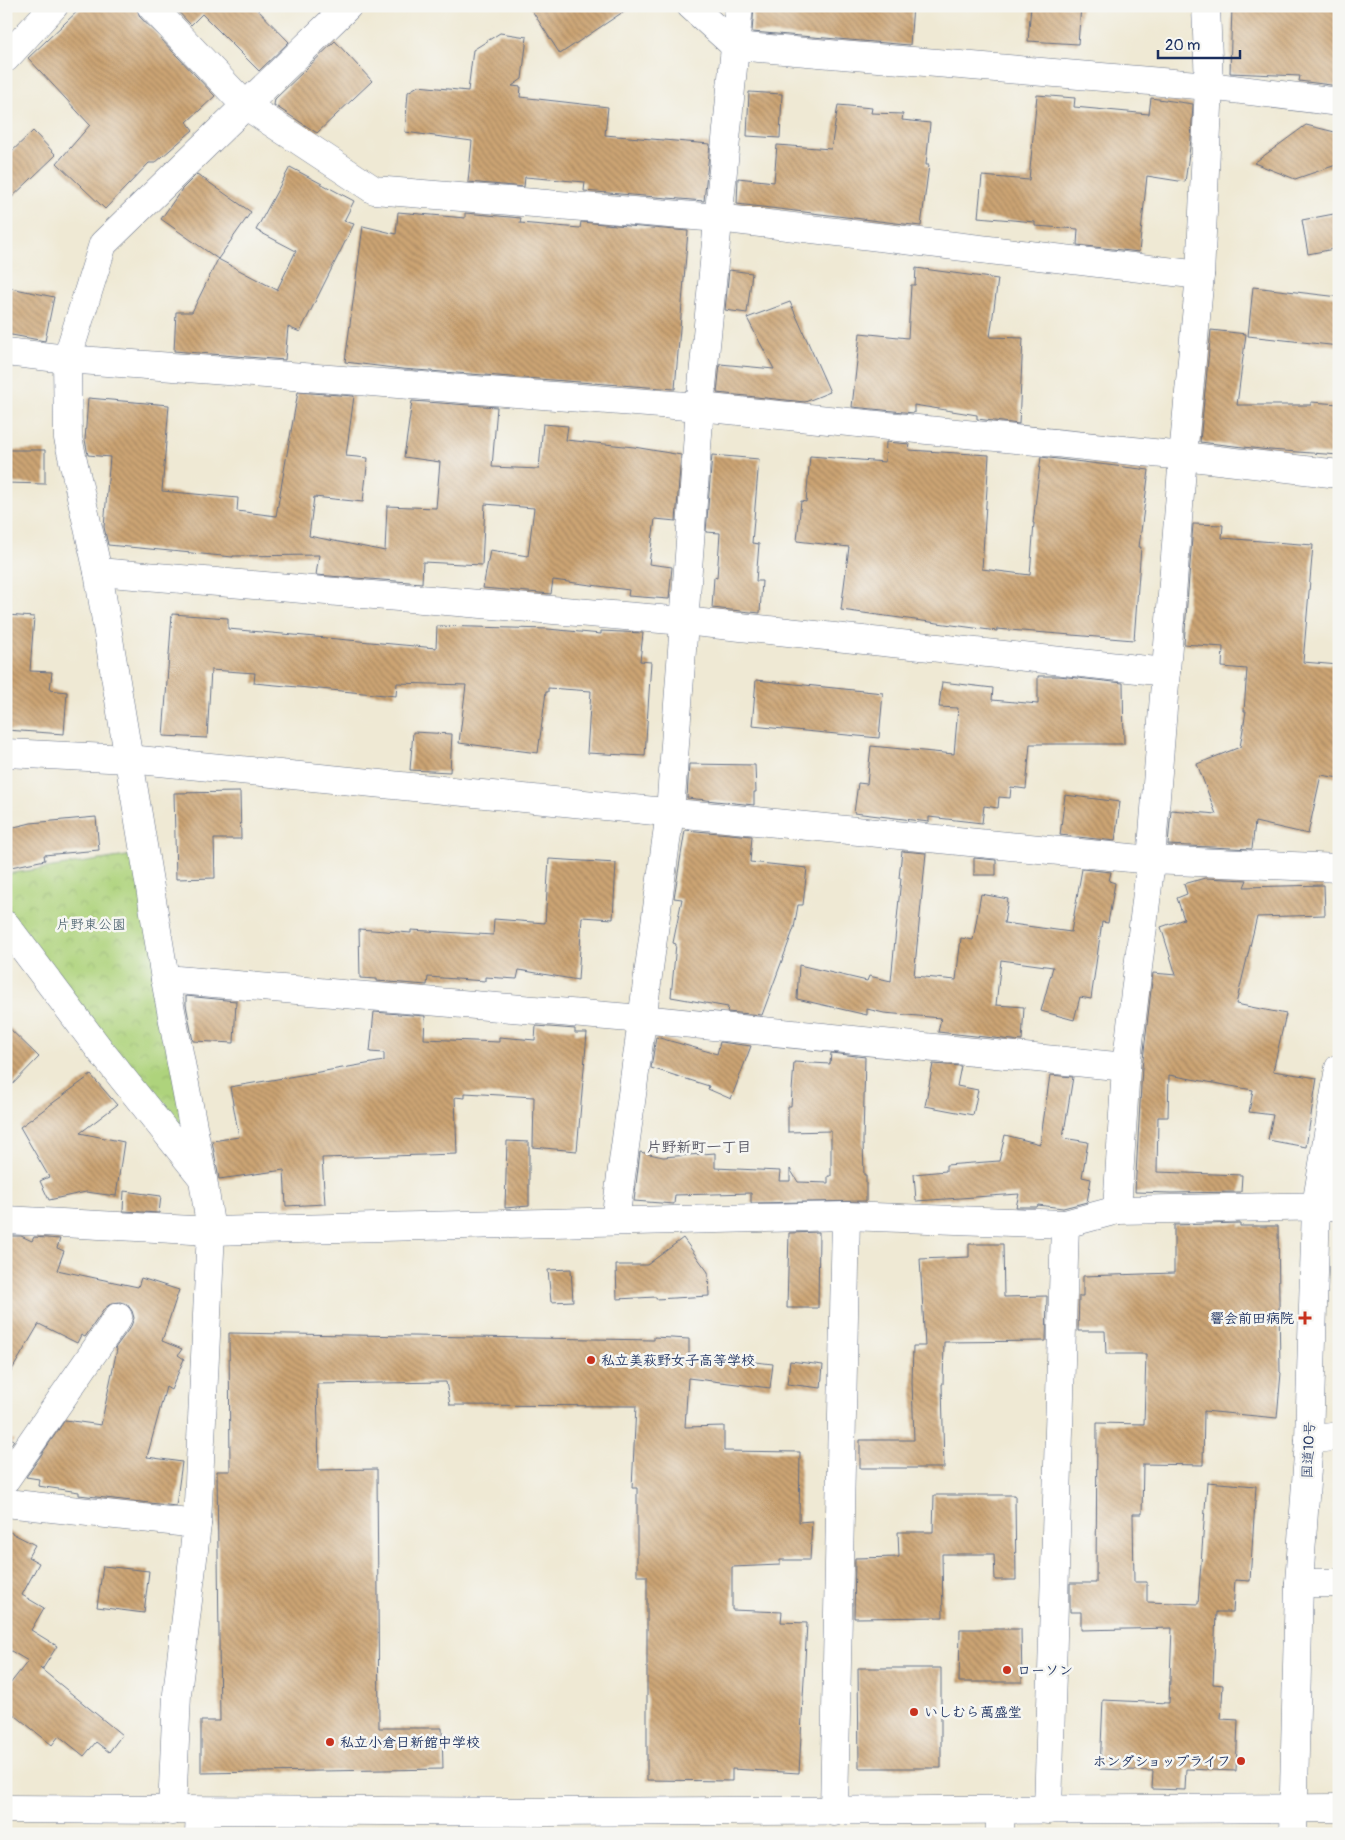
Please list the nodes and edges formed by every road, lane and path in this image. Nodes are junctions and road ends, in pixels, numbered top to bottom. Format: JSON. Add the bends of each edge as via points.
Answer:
{"nodes":[{"id":1,"x":54,"y":6,"type":"edge"},
{"id":2,"x":150,"y":6,"type":"edge"},
{"id":3,"x":348,"y":6,"type":"edge"},
{"id":4,"x":691,"y":6,"type":"edge"},
{"id":5,"x":739,"y":6,"type":"edge"},
{"id":6,"x":1206,"y":6,"type":"edge"},
{"id":7,"x":735,"y":46,"type":"junction"},
{"id":8,"x":6,"y":58,"type":"edge"},
{"id":9,"x":1209,"y":86,"type":"junction"},
{"id":10,"x":1339,"y":102,"type":"edge"},
{"id":11,"x":245,"y":105,"type":"junction"},
{"id":12,"x":718,"y":218,"type":"junction"},
{"id":13,"x":1200,"y":275,"type":"junction"},
{"id":14,"x":6,"y":352,"type":"edge"},
{"id":15,"x":67,"y":359,"type":"junction"},
{"id":16,"x":700,"y":407,"type":"junction"},
{"id":17,"x":1183,"y":456,"type":"junction"},
{"id":18,"x":1339,"y":474,"type":"edge"},
{"id":19,"x":98,"y":572,"type":"junction"},
{"id":20,"x":684,"y":621,"type":"junction"},
{"id":21,"x":1166,"y":672,"type":"junction"},
{"id":22,"x":6,"y":752,"type":"edge"},
{"id":23,"x":129,"y":760,"type":"junction"},
{"id":24,"x":670,"y":812,"type":"junction"},
{"id":25,"x":1151,"y":860,"type":"junction"},
{"id":26,"x":1339,"y":868,"type":"edge"},
{"id":27,"x":6,"y":924,"type":"edge"},
{"id":28,"x":166,"y":978,"type":"junction"},
{"id":29,"x":642,"y":1019,"type":"junction"},
{"id":30,"x":1126,"y":1067,"type":"junction"},
{"id":31,"x":1339,"y":1068,"type":"edge"},
{"id":32,"x":203,"y":1179,"type":"junction"},
{"id":33,"x":1327,"y":1206,"type":"edge"},
{"id":34,"x":1117,"y":1210,"type":"junction"},
{"id":35,"x":846,"y":1216,"type":"junction"},
{"id":36,"x":6,"y":1220,"type":"edge"},
{"id":37,"x":615,"y":1221,"type":"junction"},
{"id":38,"x":1065,"y":1224,"type":"junction"},
{"id":39,"x":211,"y":1230,"type":"junction"},
{"id":40,"x":118,"y":1318,"type":"dead end"},
{"id":41,"x":1339,"y":1436,"type":"edge"},
{"id":42,"x":1309,"y":1440,"type":"junction"},
{"id":43,"x":6,"y":1479,"type":"edge"},
{"id":44,"x":6,"y":1503,"type":"edge"},
{"id":45,"x":196,"y":1524,"type":"junction"},
{"id":46,"x":1300,"y":1583,"type":"junction"},
{"id":47,"x":1339,"y":1583,"type":"edge"},
{"id":48,"x":1339,"y":1808,"type":"edge"},
{"id":49,"x":6,"y":1809,"type":"edge"},
{"id":50,"x":172,"y":1810,"type":"junction"},
{"id":51,"x":1048,"y":1810,"type":"junction"},
{"id":52,"x":841,"y":1819,"type":"edge"},
{"id":53,"x":200,"y":1822,"type":"edge"},
{"id":54,"x":1000,"y":1822,"type":"edge"},
{"id":55,"x":1294,"y":1822,"type":"edge"},
{"id":56,"x":544,"y":1823,"type":"edge"}],
"edges":[{"from":1,"to":8,"type":"main road"},
{"from":2,"to":11,"type":"main road"},
{"from":3,"to":11,"type":"main road"},
{"from":4,"to":7,"type":"main road"},
{"from":5,"to":7,"type":"main road"},
{"from":6,"to":9,"type":"main road"},
{"from":7,"to":9,"type":"main road"},
{"from":7,"to":12,"type":"main road"},
{"from":9,"to":10,"type":"main road"},
{"from":9,"to":13,"type":"main road"},
{"from":11,"to":12,"type":"main road","via":[[374,190]]},
{"from":11,"to":15,"type":"main road","via":[[103,244]]},
{"from":12,"to":13,"type":"main road"},
{"from":12,"to":16,"type":"main road"},
{"from":13,"to":17,"type":"main road"},
{"from":14,"to":15,"type":"main road"},
{"from":15,"to":16,"type":"main road"},
{"from":15,"to":19,"type":"main road","via":[[68,438]]},
{"from":16,"to":17,"type":"main road"},
{"from":16,"to":20,"type":"main road"},
{"from":17,"to":18,"type":"main road"},
{"from":17,"to":21,"type":"main road"},
{"from":19,"to":20,"type":"main road"},
{"from":19,"to":23,"type":"main road"},
{"from":20,"to":21,"type":"main road"},
{"from":20,"to":24,"type":"main road"},
{"from":21,"to":25,"type":"main road"},
{"from":22,"to":23,"type":"main road"},
{"from":23,"to":24,"type":"main road"},
{"from":23,"to":28,"type":"main road"},
{"from":24,"to":25,"type":"main road"},
{"from":24,"to":29,"type":"main road"},
{"from":25,"to":26,"type":"main road"},
{"from":25,"to":30,"type":"main road"},
{"from":27,"to":32,"type":"main road","via":[[100,1050]]},
{"from":28,"to":29,"type":"main road"},
{"from":28,"to":32,"type":"main road"},
{"from":29,"to":30,"type":"main road"},
{"from":29,"to":37,"type":"main road"},
{"from":30,"to":34,"type":"main road"},
{"from":31,"to":33,"type":"main road","name":"国道10号"},
{"from":32,"to":39,"type":"main road"},
{"from":33,"to":34,"type":"main road"},
{"from":33,"to":42,"type":"main road","name":"国道10号"},
{"from":34,"to":38,"type":"main road"},
{"from":35,"to":37,"type":"main road"},
{"from":35,"to":38,"type":"main road"},
{"from":35,"to":52,"type":"main road"},
{"from":36,"to":39,"type":"main road"},
{"from":37,"to":39,"type":"main road"},
{"from":38,"to":51,"type":"main road"},
{"from":39,"to":45,"type":"main road"},
{"from":40,"to":43,"type":"main road"},
{"from":41,"to":42,"type":"main road"},
{"from":42,"to":46,"type":"main road","name":"国道10号"},
{"from":44,"to":45,"type":"main road"},
{"from":45,"to":50,"type":"main road","via":[[177,1694]]},
{"from":46,"to":47,"type":"main road"},
{"from":46,"to":55,"type":"main road","name":"国道10号"},
{"from":48,"to":55,"type":"main road"},
{"from":49,"to":50,"type":"main road"},
{"from":50,"to":53,"type":"main road"},
{"from":51,"to":54,"type":"main road"},
{"from":51,"to":55,"type":"main road"},
{"from":52,"to":54,"type":"main road"},
{"from":52,"to":56,"type":"main road","via":[[746,1810]]},
{"from":53,"to":56,"type":"main road"}]}
